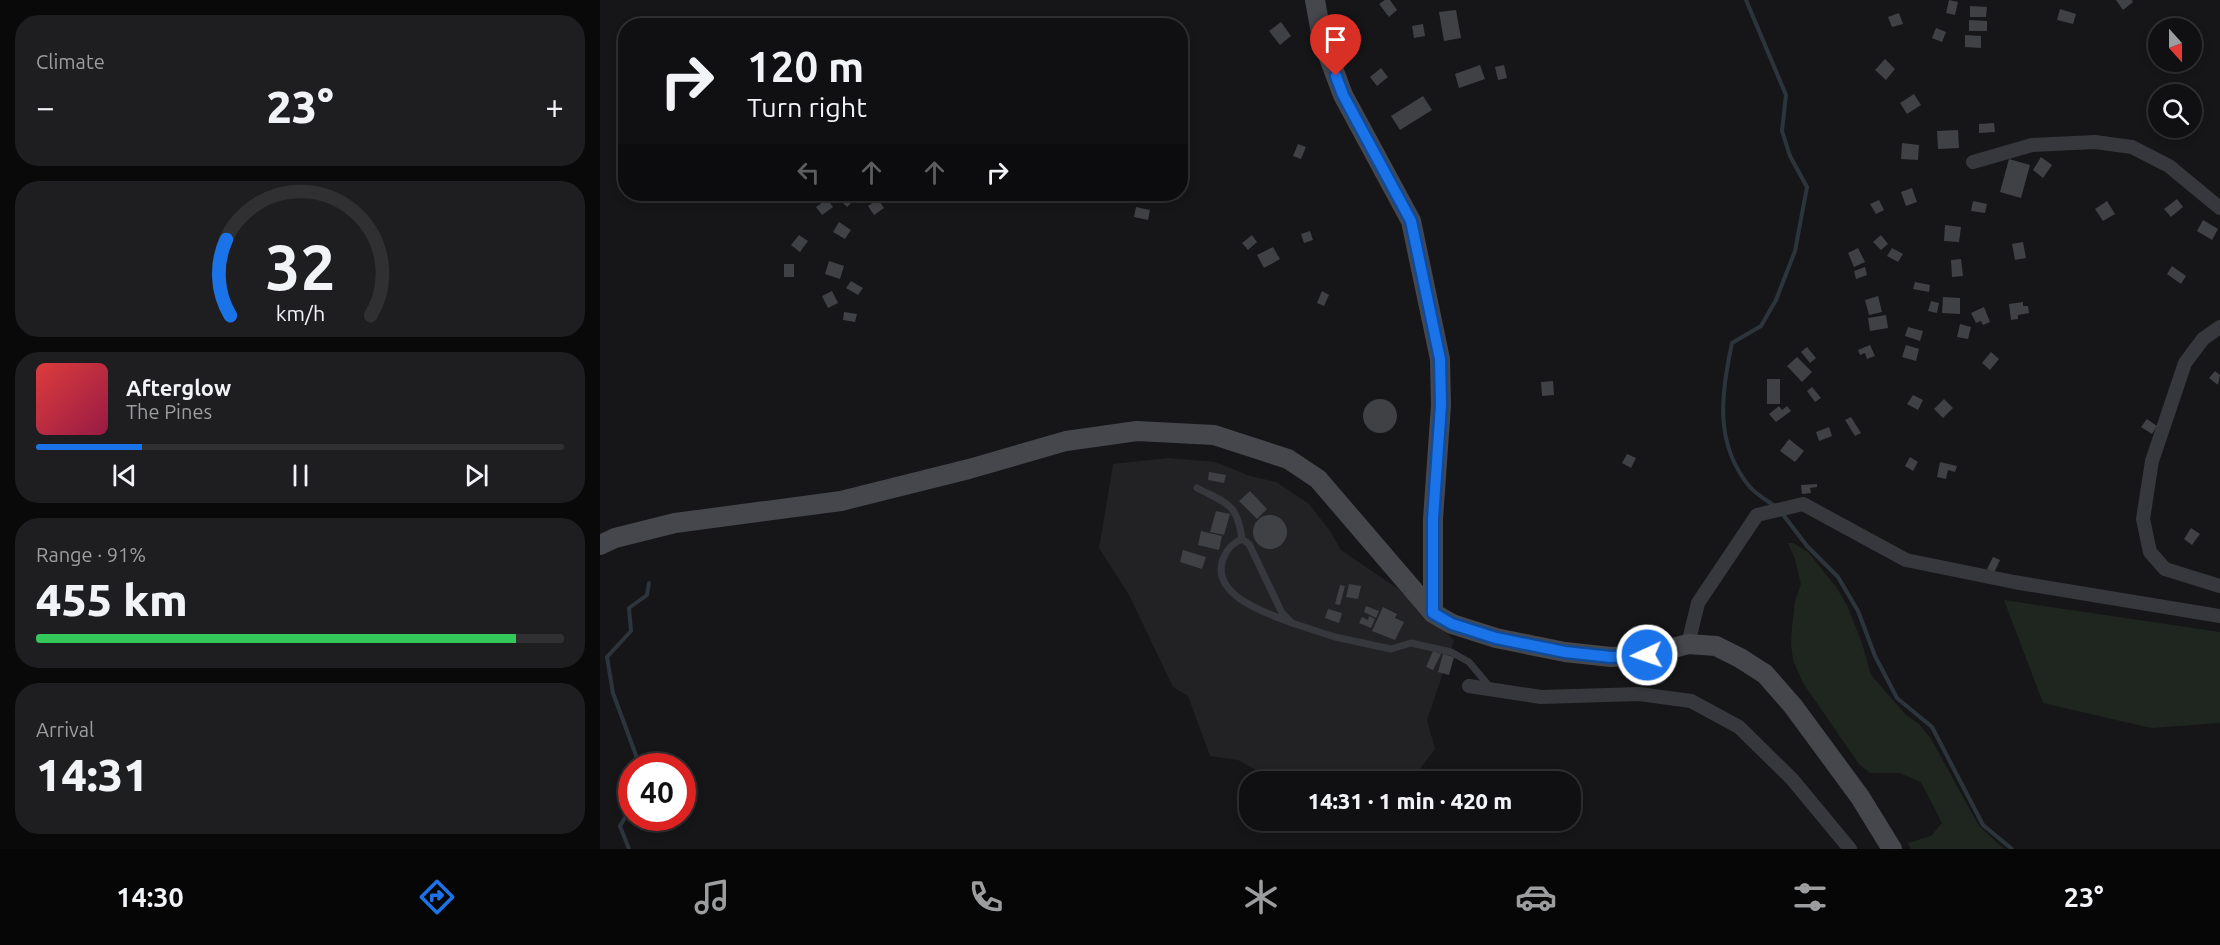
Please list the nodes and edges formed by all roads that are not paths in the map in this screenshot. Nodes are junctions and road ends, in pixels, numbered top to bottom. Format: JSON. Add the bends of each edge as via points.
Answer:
{"nodes":[{"id":1,"x":1315,"y":0,"type":"edge"},
{"id":2,"x":1973,"y":162,"type":"dead end"},
{"id":3,"x":2220,"y":208,"type":"edge"},
{"id":4,"x":2220,"y":327,"type":"edge"},
{"id":5,"x":1197,"y":488,"type":"dead end"},
{"id":6,"x":1242,"y":539,"type":"junction"},
{"id":7,"x":600,"y":545,"type":"edge"},
{"id":8,"x":2220,"y":586,"type":"edge"},
{"id":9,"x":1433,"y":613,"type":"junction"},
{"id":10,"x":2220,"y":616,"type":"edge"},
{"id":11,"x":1292,"y":623,"type":"junction"},
{"id":12,"x":1688,"y":644,"type":"junction"},
{"id":13,"x":1470,"y":686,"type":"dead end"},
{"id":14,"x":1492,"y":689,"type":"junction"},
{"id":15,"x":1850,"y":849,"type":"edge"},
{"id":16,"x":1892,"y":849,"type":"edge"}],
"edges":[{"from":1,"to":9,"type":"street","via":[[1322,39],[1343,95],[1411,221],[1440,359]]},
{"from":2,"to":3,"type":"street","via":[[2032,145],[2095,142],[2132,147],[2169,166]]},
{"from":4,"to":8,"type":"street","via":[[2203,339],[2186,363],[2152,461],[2143,519],[2150,552],[2165,568]]},
{"from":5,"to":6,"type":"lane","via":[[1234,511],[1239,517]]},
{"from":6,"to":11,"type":"lane","via":[[1249,544],[1282,613]]},
{"from":6,"to":11,"type":"lane","via":[[1232,542],[1224,558],[1220,571],[1224,584],[1239,598]]},
{"from":7,"to":9,"type":"street","via":[[675,523],[841,501],[1066,441],[1137,431],[1214,435],[1288,459],[1318,479]]},
{"from":9,"to":12,"type":"street","via":[[1452,624],[1496,638],[1565,652],[1611,657],[1647,655]]},
{"from":10,"to":12,"type":"street","via":[[1906,560],[1803,504],[1757,515],[1698,603]]},
{"from":11,"to":14,"type":"lane","via":[[1390,649],[1411,643],[1450,652],[1469,662]]},
{"from":12,"to":16,"type":"street","via":[[1716,646],[1765,674],[1860,797]]},
{"from":13,"to":14,"type":"street"},
{"from":14,"to":15,"type":"street","via":[[1541,697],[1639,694],[1691,701],[1739,727],[1792,779]]}]}
